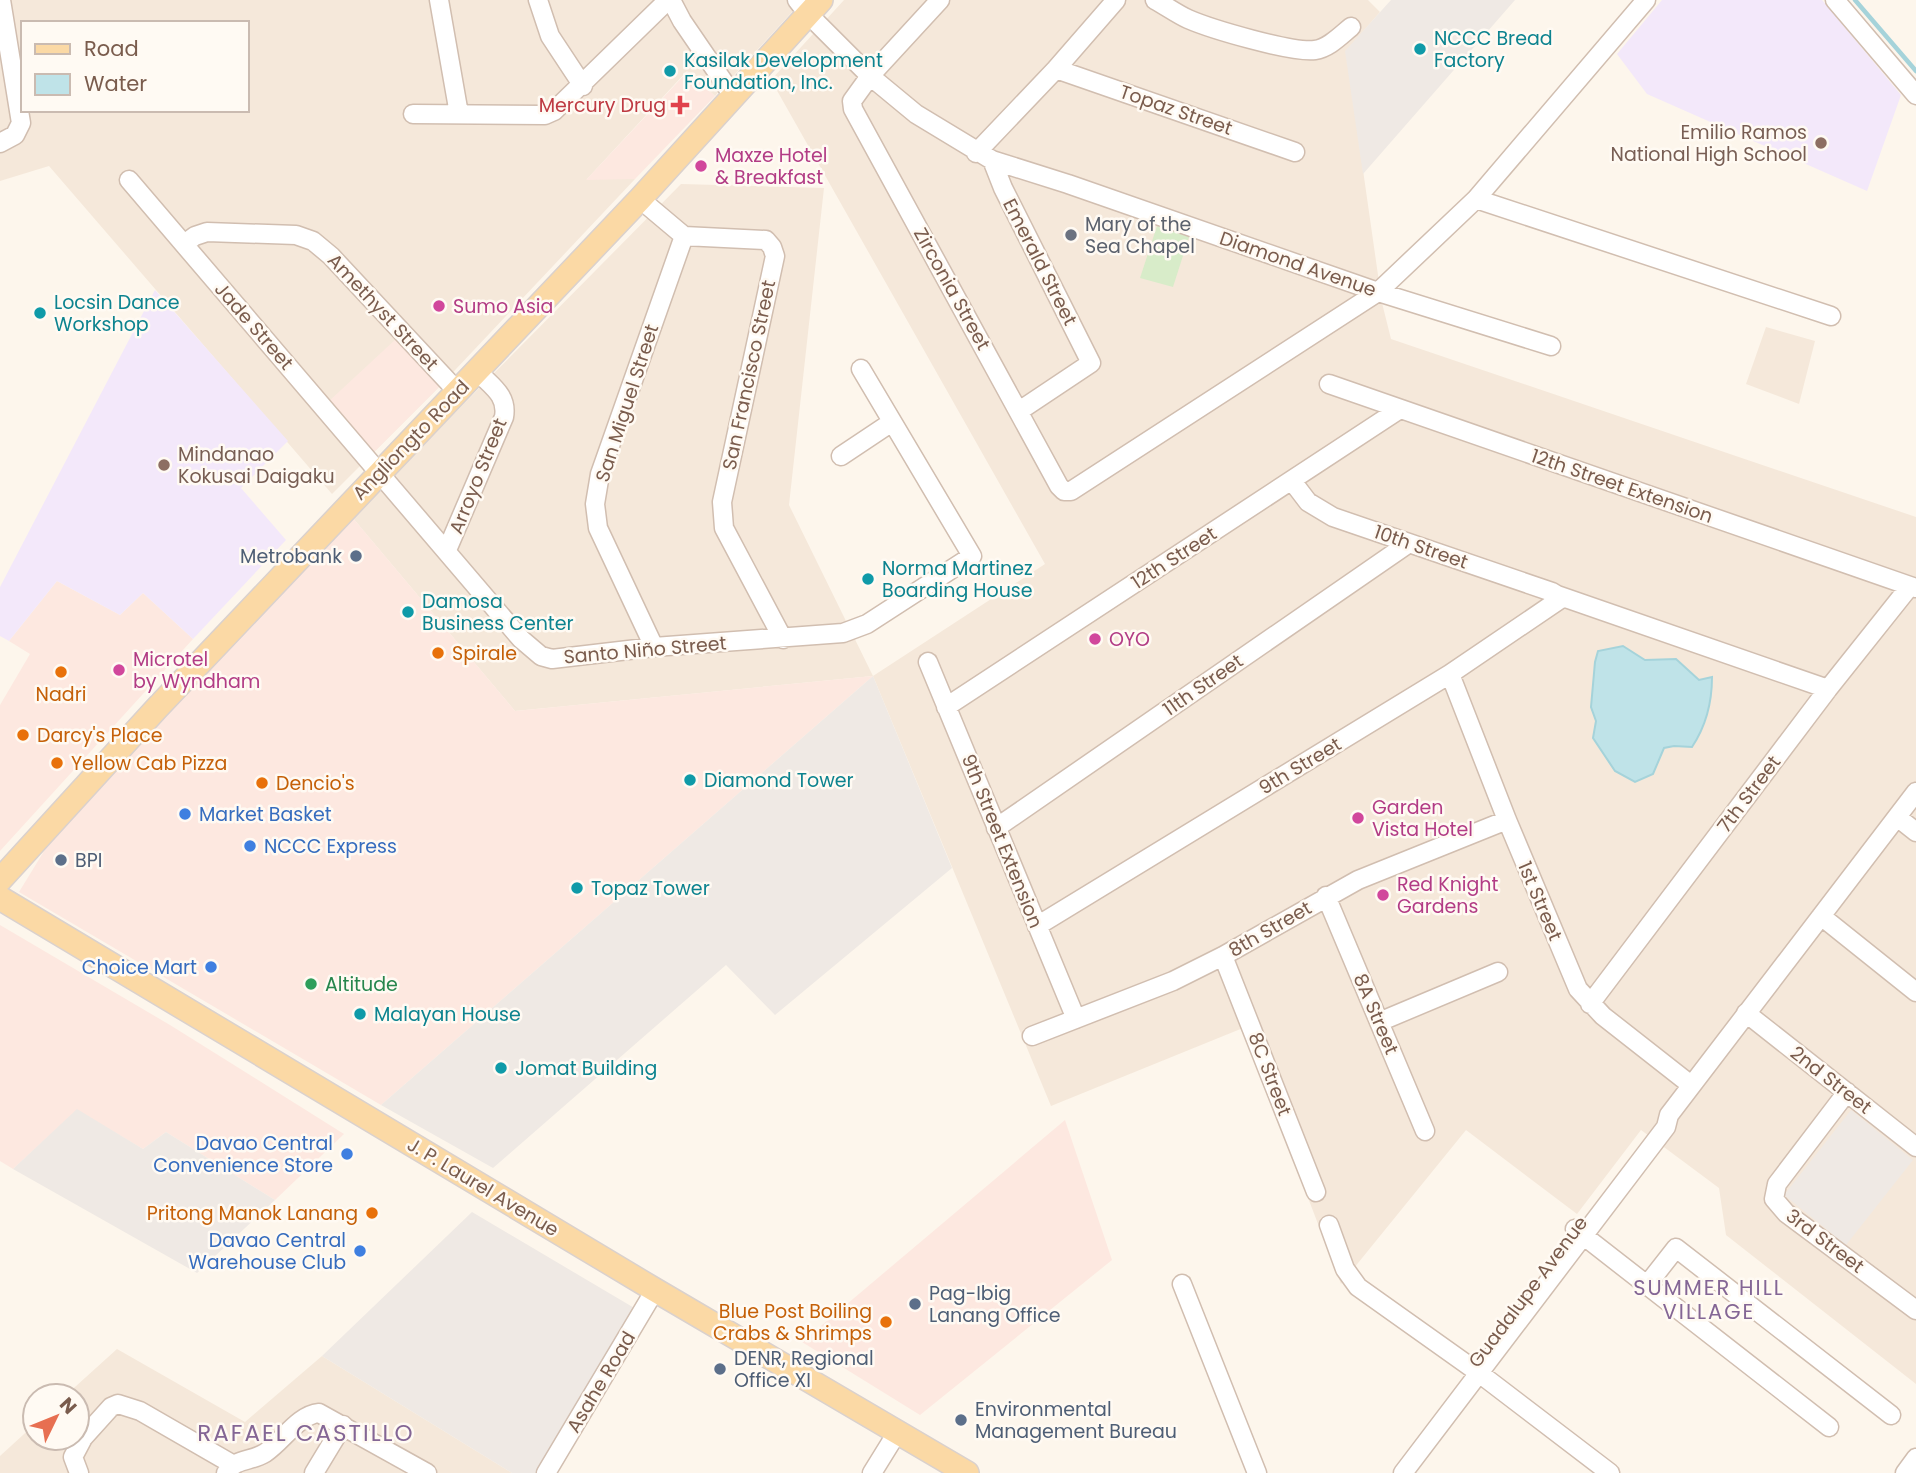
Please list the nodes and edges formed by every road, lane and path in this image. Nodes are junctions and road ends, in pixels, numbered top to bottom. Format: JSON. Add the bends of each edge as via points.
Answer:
{"nodes":[{"id":1,"x":1,"y":0,"type":"edge"},
{"id":2,"x":439,"y":0,"type":"edge"},
{"id":3,"x":538,"y":0,"type":"edge"},
{"id":4,"x":670,"y":0,"type":"edge"},
{"id":5,"x":940,"y":0,"type":"edge"},
{"id":6,"x":1116,"y":0,"type":"edge"},
{"id":7,"x":1155,"y":0,"type":"edge"},
{"id":8,"x":1646,"y":0,"type":"edge"},
{"id":9,"x":1835,"y":0,"type":"edge"},
{"id":10,"x":809,"y":5,"type":"edge"},
{"id":11,"x":1351,"y":27,"type":"dead end"},
{"id":12,"x":1056,"y":69,"type":"junction"},
{"id":13,"x":870,"y":76,"type":"junction"},
{"id":14,"x":583,"y":86,"type":"junction"},
{"id":15,"x":1916,"y":95,"type":"edge"},
{"id":16,"x":734,"y":97,"type":"junction"},
{"id":17,"x":413,"y":114,"type":"dead end"},
{"id":18,"x":459,"y":114,"type":"junction"},
{"id":19,"x":7,"y":139,"type":"edge"},
{"id":20,"x":1295,"y":152,"type":"dead end"},
{"id":21,"x":984,"y":156,"type":"junction"},
{"id":22,"x":128,"y":180,"type":"dead end"},
{"id":23,"x":640,"y":199,"type":"junction"},
{"id":24,"x":1476,"y":199,"type":"junction"},
{"id":25,"x":684,"y":236,"type":"junction"},
{"id":26,"x":184,"y":244,"type":"junction"},
{"id":27,"x":1378,"y":292,"type":"junction"},
{"id":28,"x":1831,"y":316,"type":"dead end"},
{"id":29,"x":1551,"y":346,"type":"dead end"},
{"id":30,"x":861,"y":369,"type":"dead end"},
{"id":31,"x":477,"y":371,"type":"junction"},
{"id":32,"x":1329,"y":384,"type":"dead end"},
{"id":33,"x":457,"y":391,"type":"junction"},
{"id":34,"x":1400,"y":409,"type":"junction"},
{"id":35,"x":1019,"y":411,"type":"junction"},
{"id":36,"x":892,"y":422,"type":"junction"},
{"id":37,"x":841,"y":456,"type":"dead end"},
{"id":38,"x":380,"y":473,"type":"junction"},
{"id":39,"x":1292,"y":481,"type":"junction"},
{"id":40,"x":1409,"y":543,"type":"junction"},
{"id":41,"x":447,"y":550,"type":"junction"},
{"id":42,"x":1913,"y":587,"type":"edge"},
{"id":43,"x":1558,"y":598,"type":"junction"},
{"id":44,"x":783,"y":639,"type":"junction"},
{"id":45,"x":654,"y":647,"type":"junction"},
{"id":46,"x":928,"y":662,"type":"dead end"},
{"id":47,"x":1450,"y":674,"type":"junction"},
{"id":48,"x":1828,"y":689,"type":"junction"},
{"id":49,"x":946,"y":707,"type":"junction"},
{"id":50,"x":1916,"y":792,"type":"edge"},
{"id":51,"x":1897,"y":817,"type":"junction"},
{"id":52,"x":1507,"y":820,"type":"junction"},
{"id":53,"x":996,"y":828,"type":"junction"},
{"id":54,"x":1916,"y":832,"type":"edge"},
{"id":55,"x":0,"y":880,"type":"edge"},
{"id":56,"x":1326,"y":896,"type":"junction"},
{"id":57,"x":0,"y":898,"type":"edge"},
{"id":58,"x":1821,"y":916,"type":"junction"},
{"id":59,"x":1037,"y":926,"type":"junction"},
{"id":60,"x":1223,"y":956,"type":"junction"},
{"id":61,"x":1498,"y":972,"type":"dead end"},
{"id":62,"x":1916,"y":992,"type":"edge"},
{"id":63,"x":1590,"y":1004,"type":"junction"},
{"id":64,"x":1746,"y":1013,"type":"junction"},
{"id":65,"x":1076,"y":1019,"type":"junction"},
{"id":66,"x":1379,"y":1022,"type":"junction"},
{"id":67,"x":1032,"y":1036,"type":"dead end"},
{"id":68,"x":1691,"y":1085,"type":"junction"},
{"id":69,"x":1847,"y":1091,"type":"junction"},
{"id":70,"x":1425,"y":1131,"type":"dead end"},
{"id":71,"x":1916,"y":1147,"type":"edge"},
{"id":72,"x":1316,"y":1192,"type":"dead end"},
{"id":73,"x":1329,"y":1225,"type":"dead end"},
{"id":74,"x":1579,"y":1232,"type":"junction"},
{"id":75,"x":1182,"y":1284,"type":"dead end"},
{"id":76,"x":1647,"y":1285,"type":"junction"},
{"id":77,"x":655,"y":1290,"type":"junction"},
{"id":78,"x":1916,"y":1310,"type":"edge"},
{"id":79,"x":1475,"y":1370,"type":"junction"},
{"id":80,"x":1891,"y":1415,"type":"dead end"},
{"id":81,"x":342,"y":1425,"type":"junction"},
{"id":82,"x":1829,"y":1427,"type":"dead end"},
{"id":83,"x":898,"y":1431,"type":"junction"},
{"id":84,"x":1916,"y":1458,"type":"edge"},
{"id":85,"x":402,"y":1467,"type":"edge"},
{"id":86,"x":229,"y":1469,"type":"edge"},
{"id":87,"x":79,"y":1473,"type":"edge"},
{"id":88,"x":314,"y":1473,"type":"edge"},
{"id":89,"x":427,"y":1473,"type":"edge"},
{"id":90,"x":546,"y":1473,"type":"edge"},
{"id":91,"x":872,"y":1473,"type":"edge"},
{"id":92,"x":967,"y":1473,"type":"edge"},
{"id":93,"x":1257,"y":1473,"type":"edge"},
{"id":94,"x":1390,"y":1473,"type":"edge"},
{"id":95,"x":1403,"y":1473,"type":"edge"},
{"id":96,"x":1611,"y":1473,"type":"edge"},
{"id":97,"x":1905,"y":1473,"type":"edge"}],
"edges":[{"from":1,"to":19,"type":"street","via":[[21,122]]},
{"from":2,"to":18,"type":"street"},
{"from":3,"to":14,"type":"street","via":[[550,36]]},
{"from":4,"to":14,"type":"street"},
{"from":4,"to":16,"type":"street"},
{"from":5,"to":13,"type":"street"},
{"from":6,"to":12,"type":"street"},
{"from":7,"to":11,"type":"street","via":[[1206,25],[1289,48],[1315,50]]},
{"from":8,"to":24,"type":"street"},
{"from":9,"to":15,"type":"street"},
{"from":10,"to":13,"type":"street","name":"Diamond Avenue"},
{"from":10,"to":16,"type":"main road","name":"Angliongto Road"},
{"from":12,"to":20,"type":"street","name":"Topaz Street"},
{"from":12,"to":21,"type":"street"},
{"from":13,"to":21,"type":"street","name":"Diamond Avenue","via":[[916,114]]},
{"from":13,"to":35,"type":"street","name":"Zirconia Street","via":[[852,101],[853,109]]},
{"from":14,"to":18,"type":"street","via":[[545,115]]},
{"from":16,"to":23,"type":"main road","name":"Angliongto Road"},
{"from":17,"to":18,"type":"street"},
{"from":21,"to":27,"type":"street","name":"Diamond Avenue"},
{"from":21,"to":35,"type":"street","name":"Emerald Street","via":[[1091,363]]},
{"from":22,"to":26,"type":"street","name":"Jade Street"},
{"from":23,"to":25,"type":"street"},
{"from":23,"to":31,"type":"main road","name":"Angliongto Road"},
{"from":24,"to":27,"type":"street"},
{"from":24,"to":28,"type":"street"},
{"from":25,"to":44,"type":"street","name":"San Francisco Street","via":[[766,240],[775,256],[722,502],[724,528]]},
{"from":25,"to":45,"type":"street","name":"San Miguel Street","via":[[600,474],[596,504],[598,528]]},
{"from":26,"to":33,"type":"street","name":"Amethyst Street","via":[[207,232],[296,235],[313,241]]},
{"from":26,"to":38,"type":"street","name":"Jade Street"},
{"from":27,"to":29,"type":"street","name":"Diamond Avenue"},
{"from":27,"to":35,"type":"street","name":"Zirconia Street","via":[[1076,489],[1064,491],[1059,486]]},
{"from":30,"to":36,"type":"street"},
{"from":31,"to":33,"type":"main road","name":"Angliongto Road"},
{"from":31,"to":41,"type":"street","name":"Arroyo Street","via":[[506,406]]},
{"from":32,"to":34,"type":"street","name":"12th Street Extension"},
{"from":33,"to":38,"type":"main road","name":"Angliongto Road"},
{"from":34,"to":39,"type":"street","name":"12th Street"},
{"from":34,"to":42,"type":"street","name":"12th Street Extension"},
{"from":36,"to":37,"type":"street"},
{"from":36,"to":44,"type":"street","name":"Santo Niño Street","via":[[972,556],[856,629]]},
{"from":38,"to":41,"type":"street","name":"Santo Niño Street"},
{"from":38,"to":55,"type":"main road","name":"Angliongto Road"},
{"from":39,"to":40,"type":"street","name":"10th Street","via":[[1321,512]]},
{"from":39,"to":49,"type":"street","name":"12th Street"},
{"from":40,"to":43,"type":"street","name":"10th Street"},
{"from":40,"to":53,"type":"street","name":"11th Street"},
{"from":41,"to":45,"type":"street","name":"Santo Niño Street","via":[[521,639],[541,656],[552,659]]},
{"from":42,"to":48,"type":"street","name":"7th Street"},
{"from":43,"to":47,"type":"street","name":"9th Street"},
{"from":43,"to":48,"type":"street","name":"10th Street"},
{"from":44,"to":45,"type":"street","name":"Santo Niño Street"},
{"from":46,"to":49,"type":"street","name":"9th Street Extension"},
{"from":47,"to":52,"type":"street","name":"1st Street"},
{"from":47,"to":59,"type":"street","name":"9th Street"},
{"from":48,"to":63,"type":"street","name":"7th Street"},
{"from":49,"to":53,"type":"street","name":"9th Street Extension"},
{"from":50,"to":51,"type":"street","name":"Guadalupe Avenue"},
{"from":51,"to":54,"type":"street"},
{"from":51,"to":58,"type":"street","name":"Guadalupe Avenue"},
{"from":52,"to":56,"type":"street","name":"8th Street"},
{"from":52,"to":63,"type":"street","name":"1st Street","via":[[1569,971]]},
{"from":53,"to":59,"type":"street","name":"9th Street Extension"},
{"from":56,"to":60,"type":"street","name":"8th Street"},
{"from":56,"to":66,"type":"street","name":"8A Street"},
{"from":57,"to":77,"type":"main road","name":"J. P. Laurel Avenue"},
{"from":58,"to":62,"type":"street"},
{"from":58,"to":64,"type":"street","name":"Guadalupe Avenue"},
{"from":59,"to":65,"type":"street","name":"9th Street Extension"},
{"from":60,"to":65,"type":"street","name":"8th Street"},
{"from":60,"to":72,"type":"street","name":"8C Street"},
{"from":61,"to":66,"type":"street"},
{"from":63,"to":68,"type":"street","name":"1st Street"},
{"from":64,"to":68,"type":"street","name":"Guadalupe Avenue"},
{"from":64,"to":69,"type":"street","name":"2nd Street"},
{"from":65,"to":67,"type":"street","name":"8th Street"},
{"from":66,"to":70,"type":"street","name":"8A Street"},
{"from":68,"to":74,"type":"street","name":"Guadalupe Avenue","via":[[1669,1115],[1657,1121]]},
{"from":69,"to":71,"type":"street","name":"2nd Street"},
{"from":69,"to":78,"type":"street","name":"3rd Street","via":[[1777,1184],[1774,1199],[1786,1213]]},
{"from":73,"to":79,"type":"street","via":[[1345,1269],[1358,1287]]},
{"from":74,"to":76,"type":"street"},
{"from":74,"to":79,"type":"street","name":"Guadalupe Avenue"},
{"from":75,"to":93,"type":"street"},
{"from":76,"to":80,"type":"street","via":[[1676,1248]]},
{"from":76,"to":82,"type":"street"},
{"from":77,"to":83,"type":"main road","name":"J. P. Laurel Avenue"},
{"from":77,"to":90,"type":"street","name":"Asahe Road"},
{"from":79,"to":94,"type":"street","name":"Guadalupe Avenue"},
{"from":79,"to":95,"type":"street","name":"Guadalupe Avenue"},
{"from":79,"to":96,"type":"street"},
{"from":81,"to":85,"type":"street"},
{"from":81,"to":86,"type":"street","via":[[319,1413],[311,1414],[264,1453]]},
{"from":81,"to":88,"type":"street"},
{"from":83,"to":91,"type":"street"},
{"from":83,"to":92,"type":"main road","name":"J. P. Laurel Avenue"},
{"from":84,"to":97,"type":"street"},
{"from":85,"to":89,"type":"street"},
{"from":86,"to":87,"type":"street","via":[[139,1411],[118,1404],[76,1448],[73,1457]]}]}
